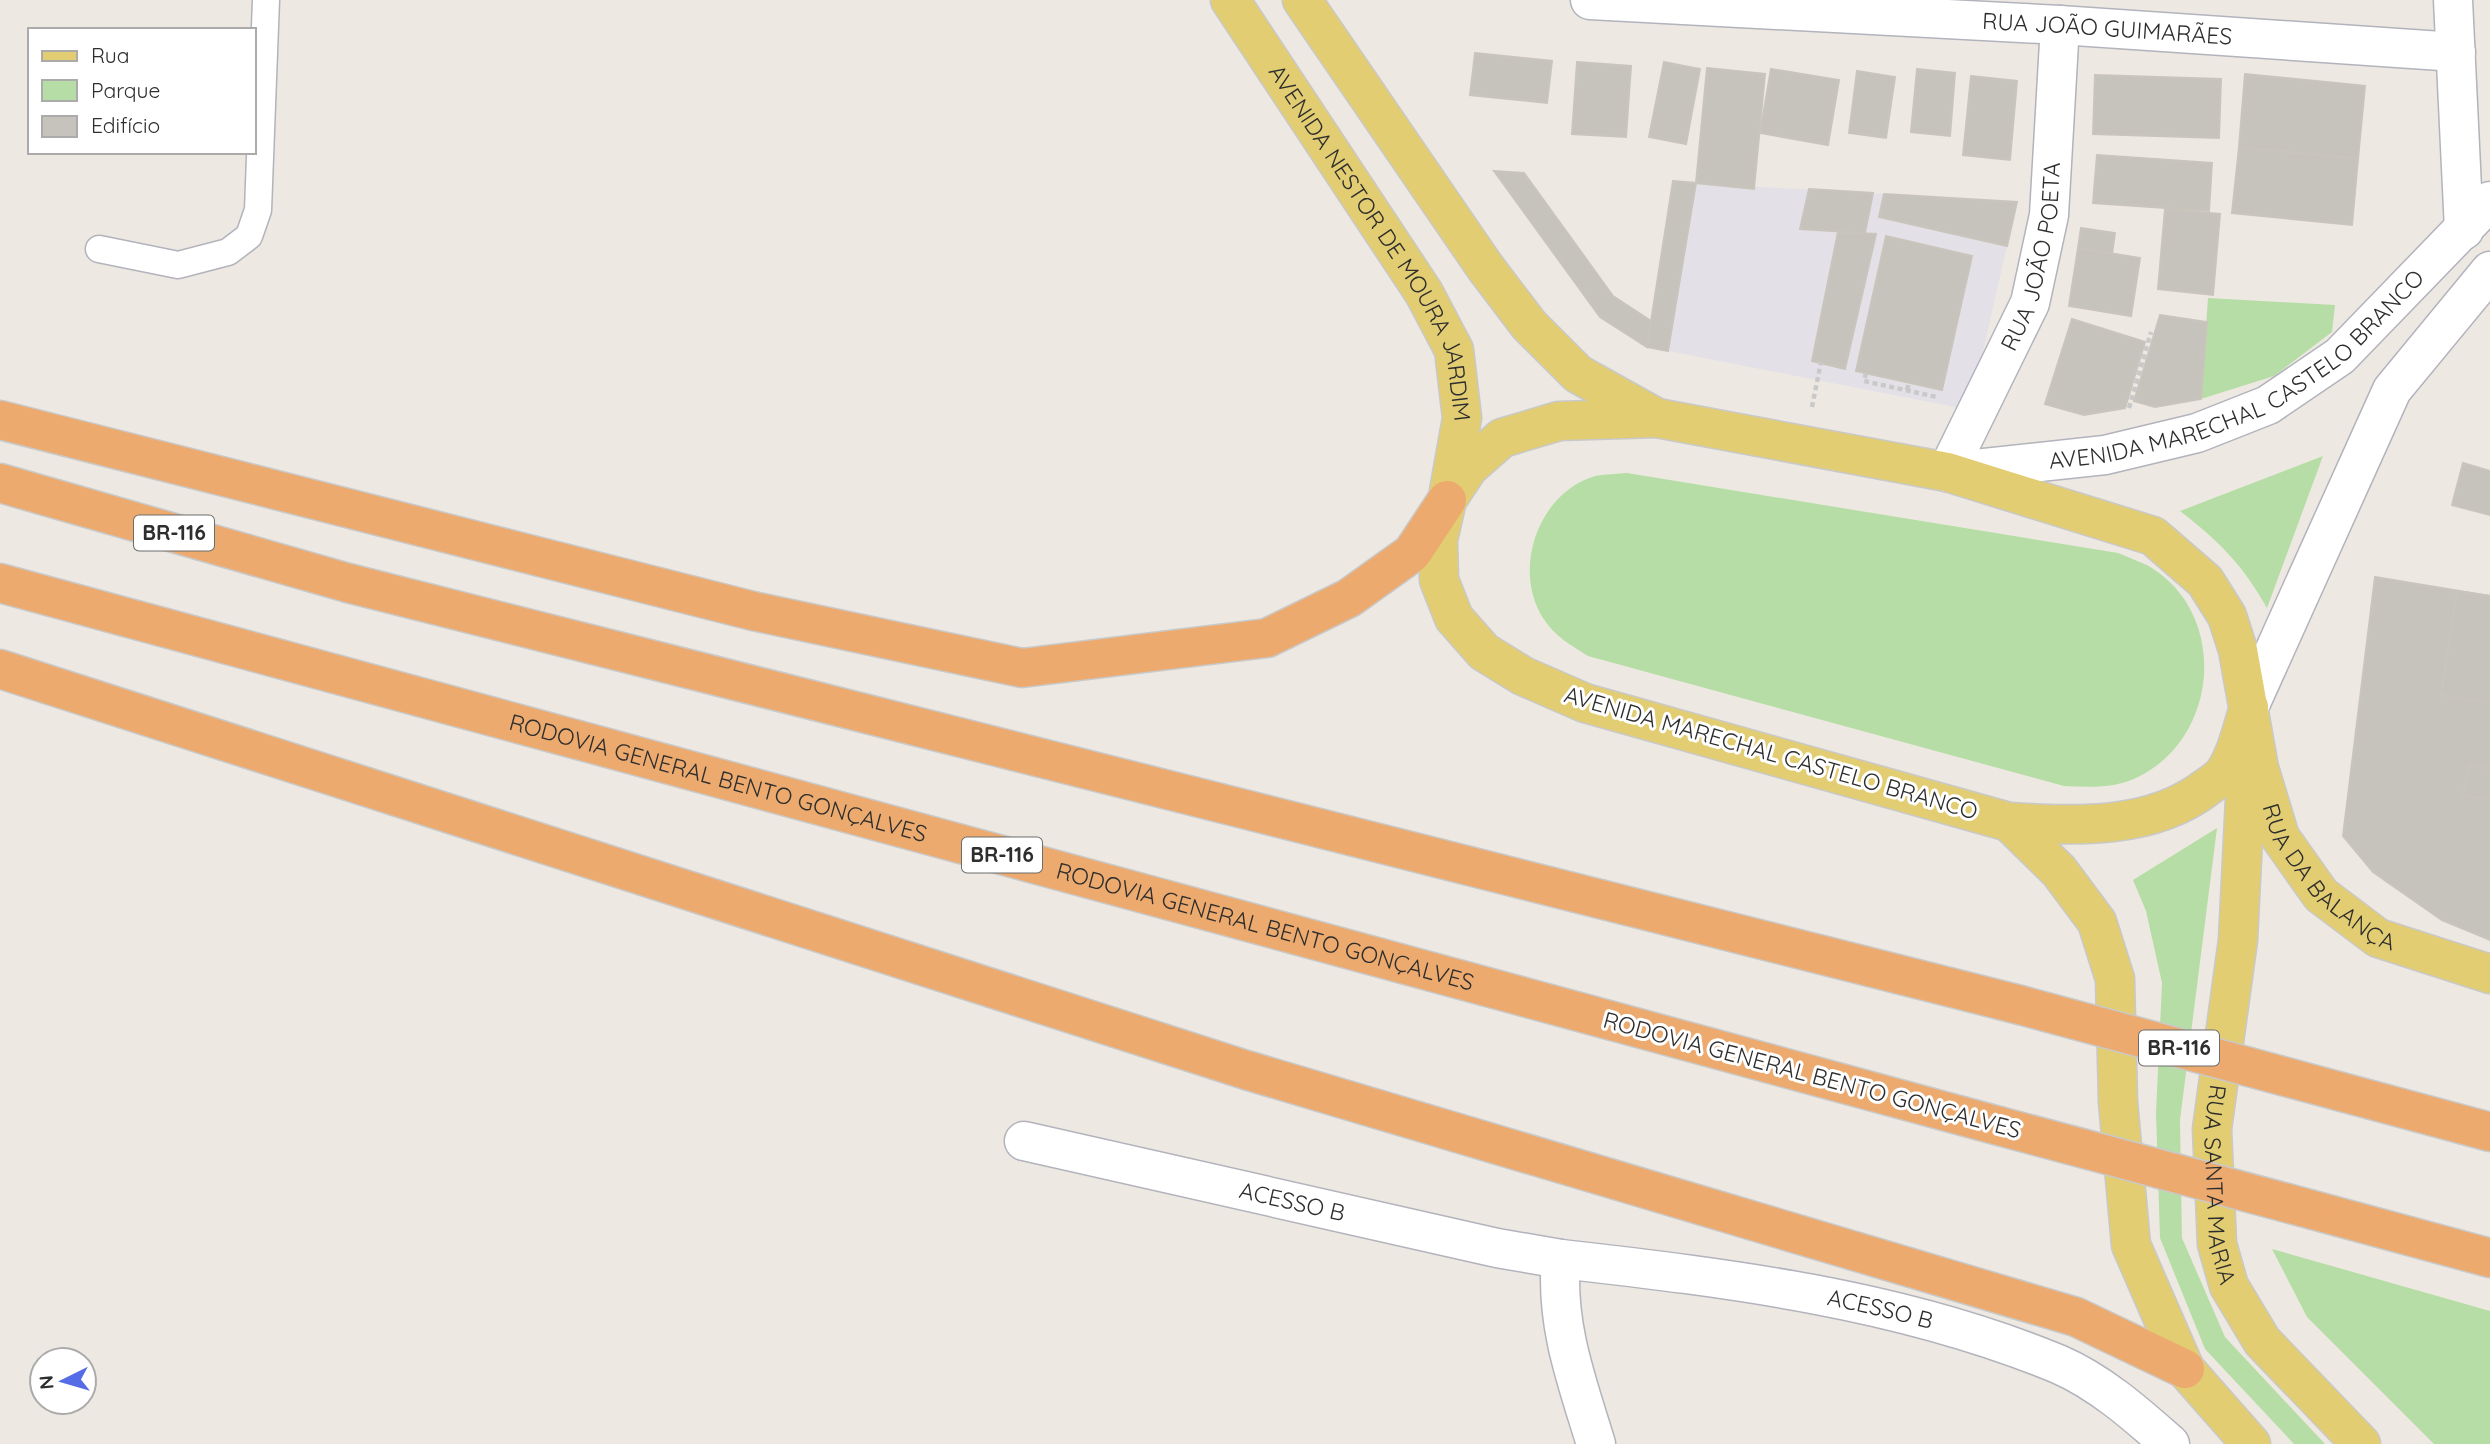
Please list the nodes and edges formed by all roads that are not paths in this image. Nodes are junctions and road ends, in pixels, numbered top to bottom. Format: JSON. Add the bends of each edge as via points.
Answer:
{"nodes":[{"id":1,"x":266,"y":0,"type":"edge"},
{"id":2,"x":1230,"y":0,"type":"edge"},
{"id":3,"x":1302,"y":0,"type":"edge"},
{"id":4,"x":1590,"y":0,"type":"edge"},
{"id":5,"x":2453,"y":0,"type":"edge"},
{"id":6,"x":2060,"y":25,"type":"junction"},
{"id":7,"x":2456,"y":52,"type":"junction"},
{"id":8,"x":2490,"y":201,"type":"edge"},
{"id":9,"x":2464,"y":230,"type":"junction"},
{"id":10,"x":99,"y":249,"type":"dead end"},
{"id":11,"x":2490,"y":271,"type":"edge"},
{"id":12,"x":1657,"y":418,"type":"junction"},
{"id":13,"x":0,"y":420,"type":"edge"},
{"id":14,"x":1947,"y":472,"type":"junction"},
{"id":15,"x":0,"y":483,"type":"edge"},
{"id":16,"x":1447,"y":499,"type":"junction"},
{"id":17,"x":0,"y":583,"type":"edge"},
{"id":18,"x":0,"y":669,"type":"edge"},
{"id":19,"x":2249,"y":707,"type":"junction"},
{"id":20,"x":2009,"y":822,"type":"junction"},
{"id":21,"x":2490,"y":974,"type":"edge"},
{"id":22,"x":2490,"y":1132,"type":"edge"},
{"id":23,"x":1024,"y":1141,"type":"dead end"},
{"id":24,"x":2490,"y":1258,"type":"edge"},
{"id":25,"x":1560,"y":1270,"type":"junction"},
{"id":26,"x":2185,"y":1369,"type":"junction"},
{"id":27,"x":1596,"y":1444,"type":"edge"},
{"id":28,"x":2170,"y":1444,"type":"edge"},
{"id":29,"x":2251,"y":1444,"type":"edge"},
{"id":30,"x":2361,"y":1444,"type":"edge"}],
"edges":[{"from":1,"to":10,"type":"lane","via":[[258,210],[249,236],[228,253],[178,265]]},
{"from":2,"to":16,"type":"main road","name":"AVENIDA NESTOR DE MOURA JARDIM","via":[[1424,293],[1454,350],[1462,418]]},
{"from":3,"to":12,"type":"main road","via":[[1529,325],[1578,374]]},
{"from":4,"to":6,"type":"street","name":"RUA JOÃO GUIMARÃES"},
{"from":5,"to":7,"type":"street"},
{"from":6,"to":7,"type":"street","name":"RUA JOÃO GUIMARÃES"},
{"from":6,"to":14,"type":"street","name":"RUA JOÃO POETA","via":[[2049,215],[2030,303]]},
{"from":7,"to":9,"type":"street"},
{"from":8,"to":9,"type":"street","name":"AVENIDA MARECHAL CASTELO BRANCO"},
{"from":9,"to":14,"type":"street","name":"AVENIDA MARECHAL CASTELO BRANCO","via":[[2340,356],[2268,405],[2197,433],[2105,455]]},
{"from":11,"to":19,"type":"street","name":"AVENIDA MARECHAL CASTELO BRANCO","via":[[2392,390]]},
{"from":12,"to":14,"type":"main road","name":"AVENIDA MARECHAL CASTELO BRANCO"},
{"from":12,"to":16,"type":"main road","name":"AVENIDA MARECHAL CASTELO BRANCO","via":[[1559,421],[1502,438],[1469,467]]},
{"from":13,"to":16,"type":"highway","via":[[753,611],[1022,668],[1267,638],[1349,598],[1412,553]]},
{"from":14,"to":19,"type":"main road","name":"AVENIDA MARECHAL CASTELO BRANCO","via":[[2153,537],[2205,581],[2227,616]]},
{"from":15,"to":22,"type":"highway","number":"BR-116","bridge":true,"via":[[348,583],[2020,1005]]},
{"from":16,"to":20,"type":"main road","name":"AVENIDA MARECHAL CASTELO BRANCO","via":[[1438,540],[1439,580],[1454,618],[1484,652],[1523,677],[1585,703]]},
{"from":17,"to":24,"type":"highway","name":"RODOVIA GENERAL BENTO GONÇALVES","number":"BR-116","bridge":true},
{"from":18,"to":26,"type":"highway","via":[[1246,1070],[2076,1317]]},
{"from":19,"to":20,"type":"main road","name":"AVENIDA MARECHAL CASTELO BRANCO","via":[[2238,746],[2223,775],[2188,802],[2147,816],[2080,826]]},
{"from":19,"to":21,"type":"main road","name":"RUA DA BALANÇA","via":[[2259,768],[2280,837],[2322,895],[2378,938]]},
{"from":19,"to":30,"type":"main road","name":"RUA SANTA MARIA","via":[[2238,940],[2212,1129],[2217,1244],[2229,1286],[2262,1341]]},
{"from":20,"to":26,"type":"main road","via":[[2059,871],[2097,922],[2115,979],[2118,1102],[2131,1245]]},
{"from":23,"to":25,"type":"street","name":"ACESSO B","via":[[1497,1248]]},
{"from":25,"to":27,"type":"street","via":[[1563,1335]]},
{"from":25,"to":28,"type":"street","name":"ACESSO B","via":[[1691,1273],[1806,1292],[1946,1326],[2060,1365],[2129,1407]]},
{"from":26,"to":29,"type":"main road"}]}
